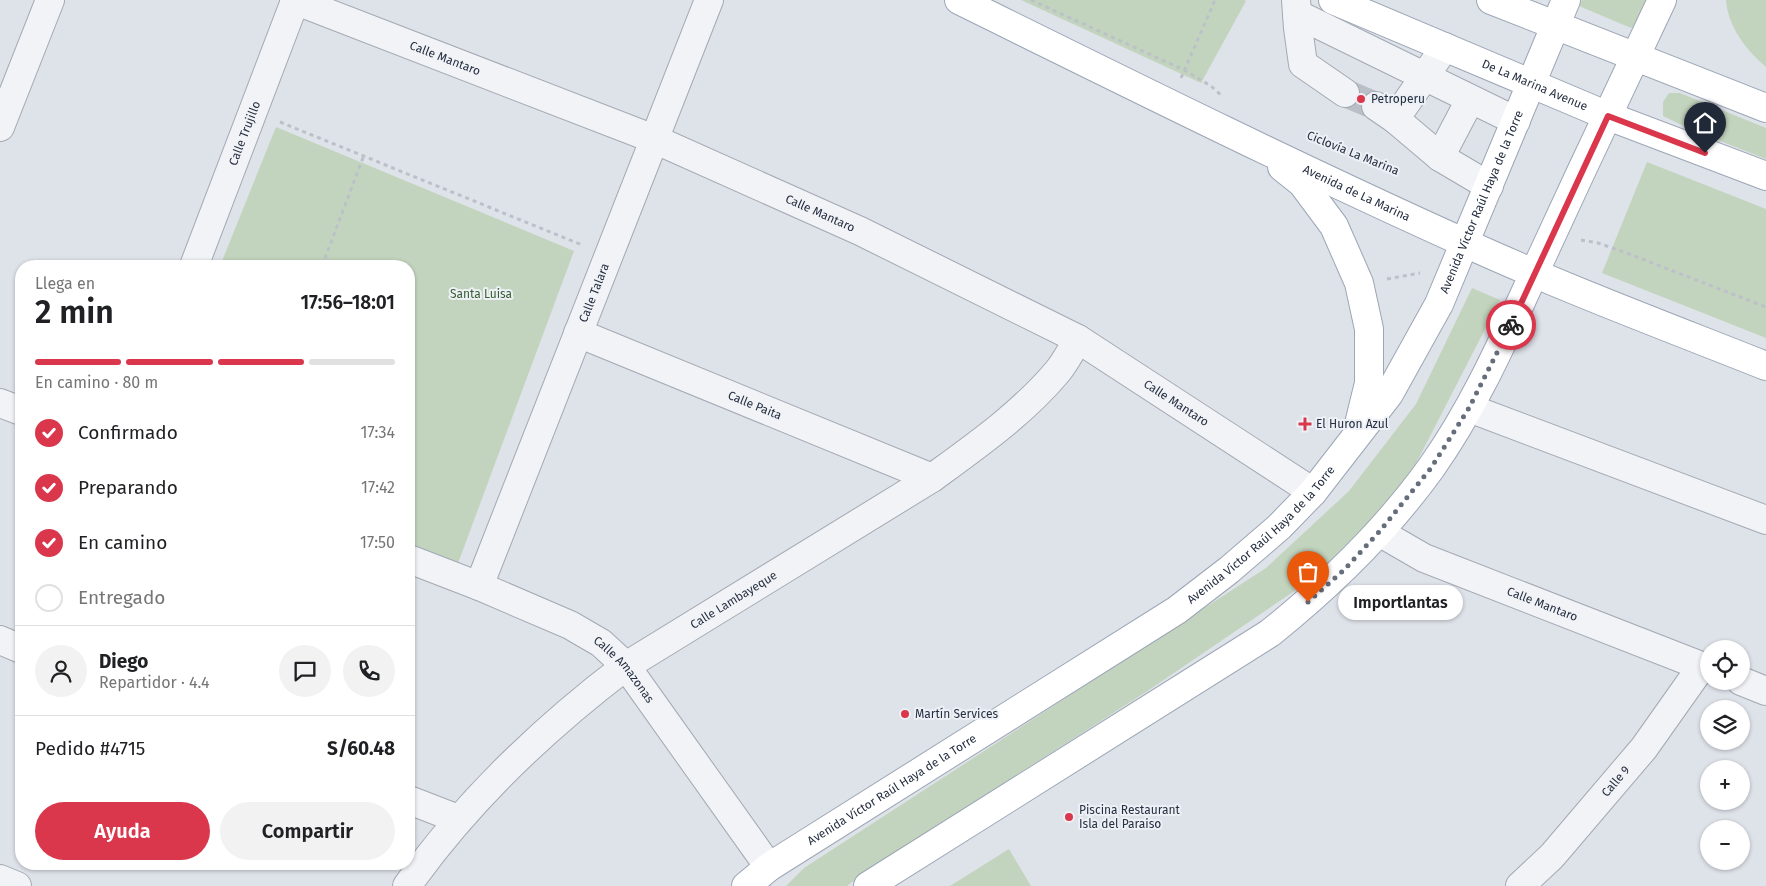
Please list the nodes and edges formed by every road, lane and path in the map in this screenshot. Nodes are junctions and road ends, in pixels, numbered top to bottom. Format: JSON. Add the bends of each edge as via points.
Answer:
{"nodes":[{"id":1,"x":50,"y":0,"type":"edge"},
{"id":2,"x":295,"y":0,"type":"edge"},
{"id":3,"x":709,"y":0,"type":"edge"},
{"id":4,"x":959,"y":0,"type":"edge"},
{"id":5,"x":1031,"y":0,"type":"edge"},
{"id":6,"x":1215,"y":0,"type":"edge"},
{"id":7,"x":1332,"y":0,"type":"edge"},
{"id":8,"x":1491,"y":0,"type":"edge"},
{"id":9,"x":1566,"y":0,"type":"edge"},
{"id":10,"x":1662,"y":0,"type":"edge"},
{"id":11,"x":1297,"y":7,"type":"edge"},
{"id":12,"x":1556,"y":26,"type":"junction"},
{"id":13,"x":1445,"y":48,"type":"junction"},
{"id":14,"x":1636,"y":56,"type":"junction"},
{"id":15,"x":1184,"y":70,"type":"junction"},
{"id":16,"x":1425,"y":78,"type":"junction"},
{"id":17,"x":1532,"y":84,"type":"junction"},
{"id":18,"x":1345,"y":92,"type":"tunnel mouth"},
{"id":19,"x":1224,"y":98,"type":"dead end"},
{"id":20,"x":1470,"y":100,"type":"junction"},
{"id":21,"x":1169,"y":103,"type":"junction"},
{"id":22,"x":1766,"y":108,"type":"edge"},
{"id":23,"x":254,"y":112,"type":"junction"},
{"id":24,"x":1608,"y":116,"type":"junction"},
{"id":25,"x":1516,"y":122,"type":"junction"},
{"id":26,"x":0,"y":127,"type":"edge"},
{"id":27,"x":654,"y":139,"type":"junction"},
{"id":28,"x":1260,"y":148,"type":"junction"},
{"id":29,"x":364,"y":155,"type":"junction"},
{"id":30,"x":1440,"y":156,"type":"junction"},
{"id":31,"x":1766,"y":176,"type":"edge"},
{"id":32,"x":1489,"y":186,"type":"junction"},
{"id":33,"x":1551,"y":237,"type":"junction"},
{"id":34,"x":1465,"y":243,"type":"junction"},
{"id":35,"x":610,"y":257,"type":"junction"},
{"id":36,"x":196,"y":260,"type":"edge"},
{"id":37,"x":324,"y":260,"type":"edge"},
{"id":38,"x":1534,"y":273,"type":"junction"},
{"id":39,"x":1766,"y":307,"type":"edge"},
{"id":40,"x":578,"y":333,"type":"junction"},
{"id":41,"x":1078,"y":339,"type":"junction"},
{"id":42,"x":1766,"y":366,"type":"edge"},
{"id":43,"x":0,"y":403,"type":"edge"},
{"id":44,"x":1469,"y":408,"type":"junction"},
{"id":45,"x":15,"y":409,"type":"edge"},
{"id":46,"x":1357,"y":436,"type":"junction"},
{"id":47,"x":932,"y":478,"type":"junction"},
{"id":48,"x":1313,"y":492,"type":"junction"},
{"id":49,"x":1766,"y":520,"type":"edge"},
{"id":50,"x":1379,"y":532,"type":"junction"},
{"id":51,"x":415,"y":561,"type":"edge"},
{"id":52,"x":479,"y":586,"type":"junction"},
{"id":53,"x":0,"y":640,"type":"edge"},
{"id":54,"x":15,"y":646,"type":"edge"},
{"id":55,"x":626,"y":666,"type":"junction"},
{"id":56,"x":1700,"y":666,"type":"edge"},
{"id":57,"x":1700,"y":675,"type":"edge"},
{"id":58,"x":1750,"y":685,"type":"edge"},
{"id":59,"x":1766,"y":691,"type":"edge"},
{"id":60,"x":415,"y":802,"type":"edge"},
{"id":61,"x":458,"y":820,"type":"junction"},
{"id":62,"x":769,"y":867,"type":"junction"},
{"id":63,"x":0,"y":879,"type":"edge"},
{"id":64,"x":17,"y":886,"type":"edge"},
{"id":65,"x":407,"y":886,"type":"edge"},
{"id":66,"x":746,"y":886,"type":"edge"},
{"id":67,"x":868,"y":886,"type":"edge"},
{"id":68,"x":1520,"y":886,"type":"edge"}],
"edges":[{"from":1,"to":26,"type":"street"},
{"from":2,"to":23,"type":"street","name":"Calle Trujillo"},
{"from":2,"to":27,"type":"street","name":"Calle Mantaro"},
{"from":3,"to":27,"type":"street","name":"Calle Talara"},
{"from":4,"to":21,"type":"main road","name":"Avenida de La Marina"},
{"from":5,"to":15,"type":"path"},
{"from":6,"to":15,"type":"path"},
{"from":7,"to":13,"type":"main road","name":"De La Marina Avenue"},
{"from":8,"to":12,"type":"main road"},
{"from":9,"to":12,"type":"main road","name":"Avenida Víctor Raúl Haya de la Torre"},
{"from":10,"to":14,"type":"main road"},
{"from":11,"to":16,"type":"street"},
{"from":11,"to":18,"type":"street","via":[[1303,64]]},
{"from":12,"to":14,"type":"main road"},
{"from":12,"to":17,"type":"main road","name":"Avenida Víctor Raúl Haya de la Torre"},
{"from":13,"to":16,"type":"street"},
{"from":13,"to":17,"type":"main road","name":"De La Marina Avenue"},
{"from":14,"to":22,"type":"main road"},
{"from":14,"to":24,"type":"main road"},
{"from":15,"to":19,"type":"path"},
{"from":15,"to":21,"type":"path"},
{"from":16,"to":20,"type":"street"},
{"from":16,"to":30,"type":"street","via":[[1386,113]]},
{"from":17,"to":24,"type":"main road","name":"De La Marina Avenue"},
{"from":17,"to":25,"type":"main road","name":"Avenida Víctor Raúl Haya de la Torre"},
{"from":20,"to":25,"type":"street"},
{"from":20,"to":30,"type":"street"},
{"from":21,"to":28,"type":"main road","name":"Avenida de La Marina"},
{"from":23,"to":29,"type":"path"},
{"from":23,"to":36,"type":"street","name":"Calle Trujillo"},
{"from":24,"to":31,"type":"main road","name":"De La Marina Avenue"},
{"from":24,"to":33,"type":"main road"},
{"from":25,"to":32,"type":"main road","name":"Avenida Víctor Raúl Haya de la Torre"},
{"from":27,"to":35,"type":"street","name":"Calle Talara"},
{"from":27,"to":41,"type":"street","name":"Calle Mantaro","via":[[860,232]]},
{"from":28,"to":34,"type":"main road","name":"Avenida de La Marina"},
{"from":28,"to":46,"type":"main road","via":[[1302,183],[1334,226],[1359,283],[1369,329],[1369,383]]},
{"from":29,"to":35,"type":"path"},
{"from":29,"to":37,"type":"path"},
{"from":30,"to":32,"type":"street"},
{"from":32,"to":34,"type":"main road","name":"Avenida Víctor Raúl Haya de la Torre"},
{"from":33,"to":38,"type":"main road"},
{"from":33,"to":39,"type":"path","via":[[1598,243]]},
{"from":34,"to":38,"type":"main road","name":"Avenida de La Marina"},
{"from":34,"to":46,"type":"main road","name":"Avenida Víctor Raúl Haya de la Torre","via":[[1439,304],[1415,349],[1389,394]]},
{"from":35,"to":40,"type":"street","name":"Calle Talara"},
{"from":38,"to":42,"type":"main road","name":"Avenida de La Marina"},
{"from":38,"to":44,"type":"main road"},
{"from":40,"to":47,"type":"street","name":"Calle Paita"},
{"from":40,"to":52,"type":"street","name":"Calle Talara"},
{"from":41,"to":47,"type":"street","name":"Calle Lambayeque","via":[[1058,370],[1028,402]]},
{"from":41,"to":48,"type":"street","name":"Calle Mantaro"},
{"from":43,"to":45,"type":"street"},
{"from":44,"to":49,"type":"street"},
{"from":44,"to":50,"type":"main road","via":[[1431,468]]},
{"from":46,"to":48,"type":"main road","name":"Avenida Víctor Raúl Haya de la Torre"},
{"from":47,"to":55,"type":"street","name":"Calle Lambayeque"},
{"from":48,"to":62,"type":"main road","name":"Avenida Víctor Raúl Haya de la Torre","via":[[1279,527],[1177,610]]},
{"from":50,"to":56,"type":"street","name":"Calle Mantaro","via":[[1424,558]]},
{"from":50,"to":67,"type":"main road","via":[[1344,570],[1270,633]]},
{"from":51,"to":52,"type":"street","name":"Calle Amazonas"},
{"from":52,"to":55,"type":"street","name":"Calle Amazonas","via":[[570,625],[601,643]]},
{"from":53,"to":54,"type":"street"},
{"from":55,"to":61,"type":"street","name":"Calle Lambayeque","via":[[557,722]]},
{"from":55,"to":62,"type":"street","name":"Calle Amazonas"},
{"from":57,"to":68,"type":"street","name":"Calle 9","via":[[1644,748],[1552,856]]},
{"from":58,"to":59,"type":"street"},
{"from":60,"to":61,"type":"street"},
{"from":61,"to":65,"type":"street","name":"Calle Lambayeque"},
{"from":62,"to":66,"type":"main road","name":"Avenida Víctor Raúl Haya de la Torre"},
{"from":63,"to":64,"type":"street"}]}
